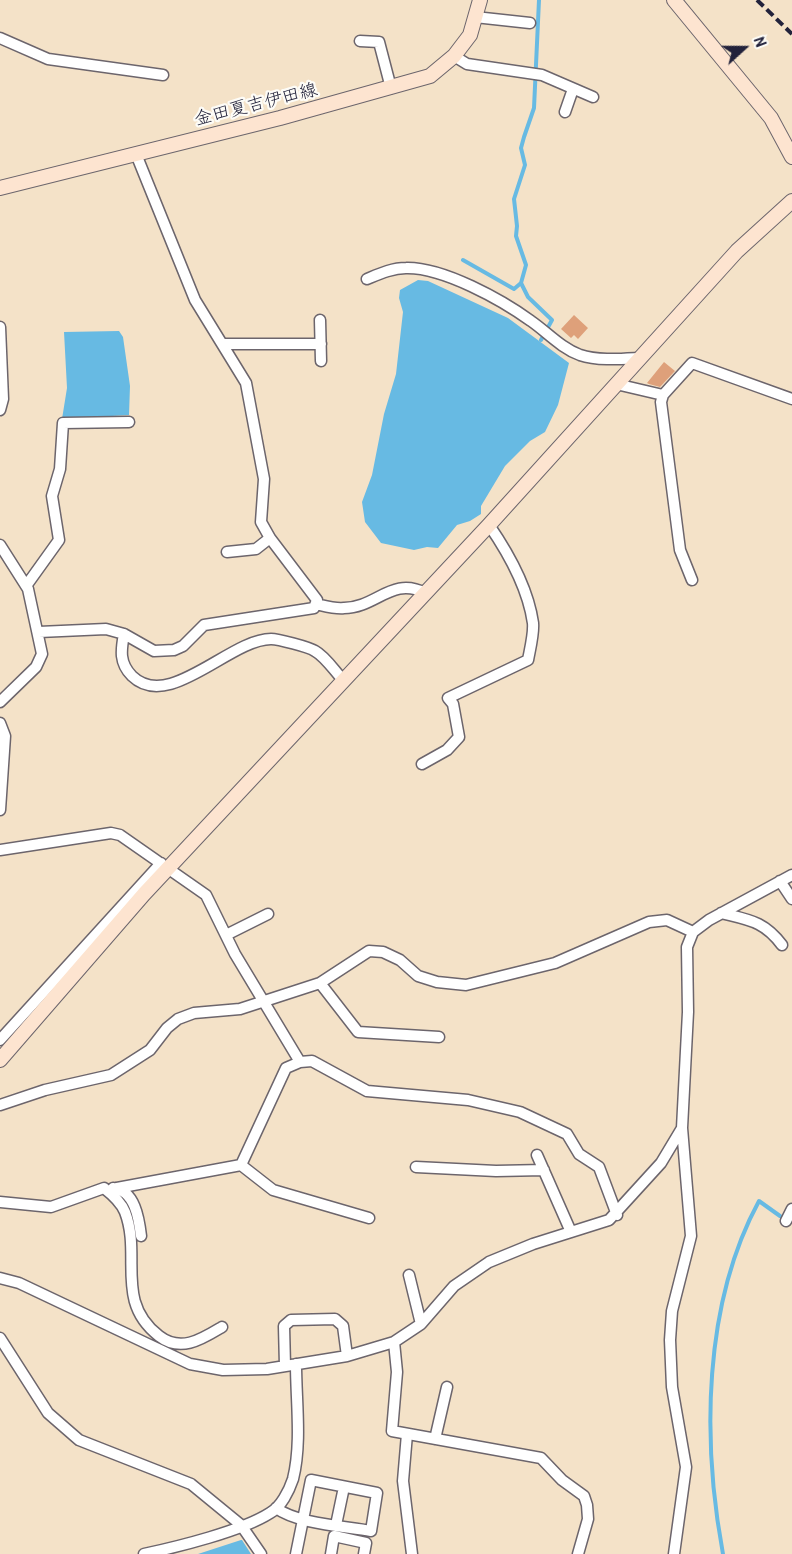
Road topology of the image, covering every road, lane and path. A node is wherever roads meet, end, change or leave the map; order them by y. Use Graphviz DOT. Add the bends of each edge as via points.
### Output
graph roads {
  1 [pos="480,0"];
  2 [pos="674,0"];
  3 [pos="475,17"];
  4 [pos="531,23"];
  5 [pos="0,39"];
  6 [pos="360,41"];
  7 [pos="454,56"];
  8 [pos="163,75"];
  9 [pos="391,88"];
  10 [pos="573,89"];
  11 [pos="593,97"];
  12 [pos="565,112"];
  13 [pos="136,154"];
  14 [pos="792,157"];
  15 [pos="0,188"];
  16 [pos="792,201"];
  17 [pos="367,279"];
  18 [pos="320,320"];
  19 [pos="0,327"];
  20 [pos="224,344"];
  21 [pos="321,344"];
  22 [pos="639,358"];
  23 [pos="321,361"];
  24 [pos="616,384"];
  25 [pos="663,395"];
  26 [pos="792,399"];
  27 [pos="0,410"];
  28 [pos="129,422"];
  29 [pos="489,525"];
  30 [pos="270,538"];
  31 [pos="0,545"];
  32 [pos="227,552"];
  33 [pos="692,580"];
  34 [pos="26,586"];
  35 [pos="426,593"];
  36 [pos="315,604"];
  37 [pos="39,632"];
  38 [pos="124,634"];
  39 [pos="344,681"];
  40 [pos="0,702"];
  41 [pos="0,723"];
  42 [pos="422,764"];
  43 [pos="0,810"];
  44 [pos="0,850"];
  45 [pos="165,865"];
  46 [pos="792,875"];
  47 [pos="780,881"];
  48 [pos="792,899"];
  49 [pos="721,913"];
  50 [pos="268,914"];
  51 [pos="693,932"];
  52 [pos="226,935"];
  53 [pos="782,945"];
  54 [pos="320,983"];
  55 [pos="263,1003"];
  56 [pos="439,1037"];
  57 [pos="0,1040"];
  58 [pos="0,1060"];
  59 [pos="300,1062"];
  60 [pos="0,1105"];
  61 [pos="682,1128"];
  62 [pos="537,1155"];
  63 [pos="241,1165"];
  64 [pos="416,1167"];
  65 [pos="544,1170"];
  66 [pos="104,1188"];
  67 [pos="117,1188"];
  68 [pos="0,1202"];
  69 [pos="792,1209"];
  70 [pos="616,1215"];
  71 [pos="369,1218"];
  72 [pos="786,1221"];
  73 [pos="571,1232"];
  74 [pos="141,1236"];
  75 [pos="409,1275"];
  76 [pos="0,1278"];
  77 [pos="139,1316"];
  78 [pos="421,1324"];
  79 [pos="222,1327"];
  80 [pos="0,1338"];
  81 [pos="140,1341"];
  82 [pos="394,1342"];
  83 [pos="347,1356"];
  84 [pos="291,1365"];
  85 [pos="447,1387"];
  86 [pos="407,1434"];
  87 [pos="435,1439"];
  88 [pos="344,1487"];
  89 [pos="276,1508"];
  90 [pos="304,1519"];
  91 [pos="241,1525"];
  92 [pos="336,1525"];
  93 [pos="144,1554"];
  94 [pos="261,1554"];
  95 [pos="296,1554"];
  96 [pos="330,1554"];
  97 [pos="364,1554"];
  98 [pos="412,1554"];
  99 [pos="578,1554"];
  100 [pos="674,1554"];
  1 -- 3 [label="street, 金田夏吉伊田線"];
  2 -- 14 [label="street" via="771,118"];
  3 -- 4 [label="street"];
  3 -- 7 [label="street, 金田夏吉伊田線" via="470,35"];
  5 -- 8 [label="street" via="48,59"];
  6 -- 9 [label="street" via="379,42"];
  7 -- 9 [label="street, 金田夏吉伊田線" via="430,76"];
  7 -- 10 [label="street" via="467,64 542,75"];
  9 -- 13 [label="street, 金田夏吉伊田線"];
  10 -- 11 [label="street"];
  10 -- 12 [label="street"];
  13 -- 15 [label="street, 金田夏吉伊田線"];
  13 -- 20 [label="street" via="195,300"];
  16 -- 22 [label="street" via="737,251"];
  17 -- 22 [label="street" via="407,267 426,271 479,291 522,314 580,355"];
  18 -- 21 [label="street"];
  19 -- 27 [label="street"];
  20 -- 21 [label="street"];
  20 -- 30 [label="street" via="246,383 264,479 261,522"];
  21 -- 23 [label="street"];
  22 -- 24 [label="street"];
  24 -- 25 [label="street"];
  24 -- 29 [label="street"];
  25 -- 26 [label="street" via="692,363"];
  25 -- 33 [label="street" via="680,550"];
  28 -- 34 [label="street" via="63,423 60,469 52,496 59,540"];
  29 -- 35 [label="street"];
  29 -- 42 [label="street" via="508,552 527,598 533,625 528,660 448,698 453,704 459,737 447,750"];
  30 -- 32 [label="street" via="256,549"];
  30 -- 36 [label="street" via="317,600"];
  31 -- 34 [label="street"];
  34 -- 37 [label="street"];
  35 -- 36 [label="street" via="412,586 345,609"];
  35 -- 39 [label="street"];
  36 -- 38 [label="street" via="314,608 204,625 174,650 154,651"];
  37 -- 38 [label="street" via="106,629"];
  37 -- 40 [label="street" via="42,654 36,667"];
  38 -- 39 [label="street" via="120,653 126,669 135,679 158,686 173,684 252,643 271,639 315,651"];
  39 -- 45 [label="street"];
  41 -- 43 [label="street" via="6,736"];
  44 -- 45 [label="street" via="111,833"];
  45 -- 52 [label="street" via="206,895"];
  45 -- 57 [label="street"];
  45 -- 58 [label="street"];
  46 -- 47 [label="street"];
  47 -- 48 [label="street"];
  47 -- 49 [label="street"];
  49 -- 51 [label="street"];
  49 -- 53 [label="street" via="760,923"];
  50 -- 52 [label="street"];
  51 -- 54 [label="street" via="667,920 649,922 555,963 466,985 418,976 400,960 369,951"];
  51 -- 61 [label="street" via="687,946"];
  52 -- 55 [label="street"];
  54 -- 55 [label="street"];
  54 -- 56 [label="street" via="358,1032"];
  55 -- 59 [label="street"];
  55 -- 60 [label="street" via="178,1019 150,1050 111,1075"];
  59 -- 63 [label="street" via="286,1068"];
  59 -- 70 [label="street" via="312,1061 367,1091 478,1102 520,1112 567,1134 579,1154 599,1167"];
  61 -- 70 [label="street" via="661,1163"];
  61 -- 100 [label="street" via="691,1236 672,1311 670,1340 672,1387 686,1467"];
  62 -- 65 [label="street"];
  63 -- 67 [label="street"];
  63 -- 71 [label="street" via="273,1190"];
  64 -- 65 [label="street" via="496,1172"];
  65 -- 73 [label="street"];
  66 -- 67 [label="street"];
  66 -- 68 [label="street" via="51,1207"];
  66 -- 77 [label="street" via="116,1197 125,1212"];
  67 -- 74 [label="street" via="127,1194 135,1207"];
  69 -- 72 [label="street"];
  70 -- 73 [label="street"];
  73 -- 78 [label="street" via="489,1262 454,1287"];
  75 -- 78 [label="street"];
  76 -- 81 [label="street" via="20,1283"];
  77 -- 79 [label="street" via="166,1342 185,1346"];
  77 -- 81 [label="street"];
  78 -- 82 [label="street"];
  80 -- 91 [label="street" via="48,1413 80,1440 190,1484"];
  81 -- 84 [label="street" via="190,1364 223,1370"];
  82 -- 83 [label="street"];
  82 -- 86 [label="street" via="397,1372 392,1431"];
  83 -- 84 [label="street"];
  83 -- 84 [label="street" via="343,1326 334,1319 291,1320 284,1326"];
  84 -- 89 [label="street" via="296,1459 292,1481"];
  85 -- 87 [label="street"];
  86 -- 87 [label="street"];
  86 -- 98 [label="street" via="403,1481"];
  87 -- 99 [label="street" via="541,1458 584,1496 588,1505"];
  88 -- 90 [label="street" via="311,1480"];
  88 -- 92 [label="street"];
  88 -- 92 [label="street" via="377,1493 371,1531"];
  89 -- 90 [label="street" via="287,1516"];
  89 -- 91 [label="street"];
  90 -- 92 [label="street"];
  90 -- 95 [label="street"];
  91 -- 93 [label="street"];
  91 -- 94 [label="street"];
  96 -- 97 [label="street" via="334,1536 366,1543"];
}
